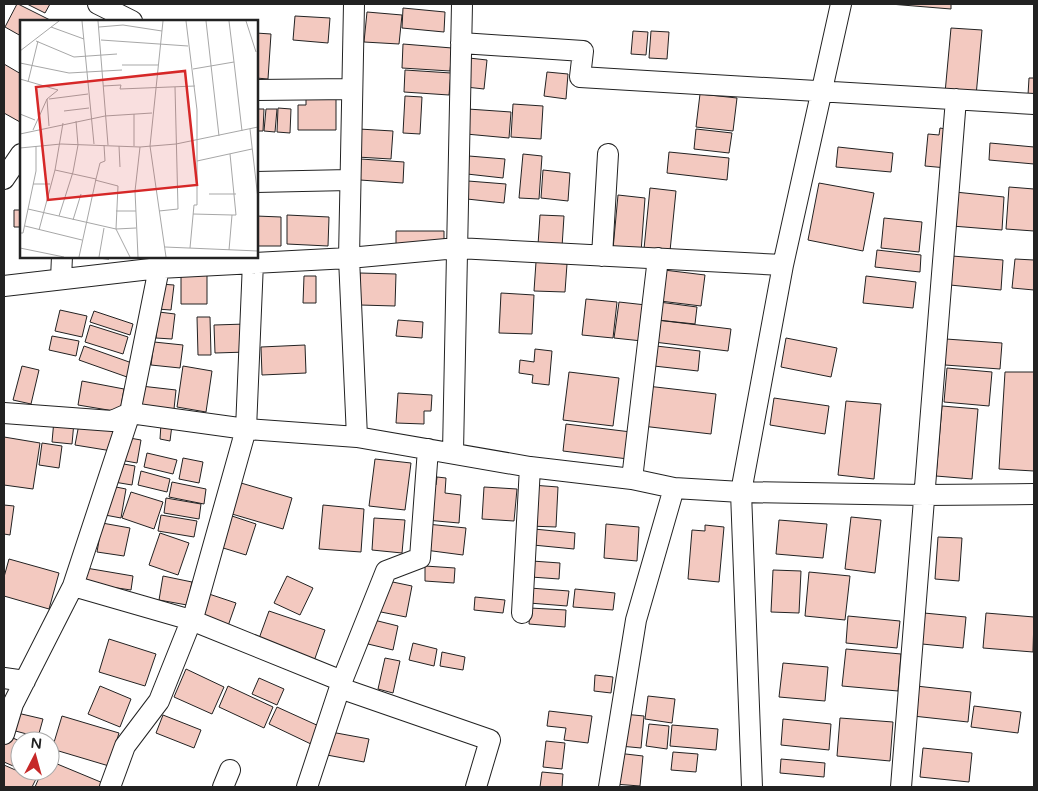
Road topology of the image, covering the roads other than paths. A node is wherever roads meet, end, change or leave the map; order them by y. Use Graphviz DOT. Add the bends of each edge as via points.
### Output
graph roads {
  1 [pos="98,4"];
  2 [pos="354,4"];
  3 [pos="462,4"];
  4 [pos="841,4"];
  5 [pos="130,20"];
  6 [pos="461,42"];
  7 [pos="352,89"];
  8 [pos="258,90"];
  9 [pos="822,92"];
  10 [pos="956,99"];
  11 [pos="1034,104"];
  12 [pos="608,154"];
  13 [pos="20,155"];
  14 [pos="4,179"];
  15 [pos="349,180"];
  16 [pos="258,182"];
  17 [pos="457,248"];
  18 [pos="602,256"];
  19 [pos="62,258"];
  20 [pos="349,258"];
  21 [pos="658,258"];
  22 [pos="253,262"];
  23 [pos="783,265"];
  24 [pos="159,268"];
  25 [pos="61,279"];
  26 [pos="4,286"];
  27 [pos="4,413"];
  28 [pos="130,413"];
  29 [pos="246,430"];
  30 [pos="358,438"];
  31 [pos="428,449"];
  32 [pos="453,452"];
  33 [pos="530,467"];
  34 [pos="632,479"];
  35 [pos="674,488"];
  36 [pos="741,492"];
  37 [pos="1034,494"];
  38 [pos="924,495"];
  39 [pos="72,586"];
  40 [pos="522,613"];
  41 [pos="191,620"];
  42 [pos="4,678"];
  43 [pos="25,681"];
  44 [pos="341,684"];
  45 [pos="4,734"];
  46 [pos="110,787"];
  47 [pos="307,787"];
  48 [pos="476,787"];
  49 [pos="609,787"];
  50 [pos="752,787"];
  51 [pos="901,787"];
  1 -- 5 [label="street"];
  2 -- 7 [label="street"];
  3 -- 6 [label="street"];
  4 -- 9 [label="street"];
  6 -- 9 [label="street" via="583,51 580,77"];
  6 -- 17 [label="street"];
  7 -- 8 [label="street"];
  7 -- 15 [label="street"];
  9 -- 10 [label="street"];
  9 -- 23 [label="street"];
  10 -- 11 [label="street"];
  10 -- 38 [label="street"];
  12 -- 18 [label="street"];
  13 -- 14 [label="street"];
  15 -- 16 [label="street"];
  15 -- 20 [label="street"];
  17 -- 18 [label="street"];
  17 -- 20 [label="street"];
  17 -- 32 [label="street"];
  18 -- 21 [label="street"];
  19 -- 25 [label="street"];
  20 -- 22 [label="street"];
  20 -- 30 [label="street"];
  21 -- 23 [label="street"];
  21 -- 34 [label="street"];
  22 -- 24 [label="street"];
  22 -- 29 [label="street"];
  23 -- 36 [label="street"];
  24 -- 25 [label="street"];
  24 -- 28 [label="street"];
  25 -- 26 [label="street"];
  27 -- 28 [label="street" via="112,421"];
  28 -- 29 [label="street"];
  28 -- 39 [label="street"];
  29 -- 30 [label="street"];
  29 -- 41 [label="street"];
  30 -- 31 [label="street"];
  31 -- 32 [label="street"];
  31 -- 44 [label="street" via="420,558 386,571"];
  32 -- 33 [label="street"];
  33 -- 34 [label="street"];
  33 -- 40 [label="street"];
  34 -- 35 [label="street"];
  35 -- 36 [label="street"];
  35 -- 49 [label="street" via="636,620"];
  36 -- 38 [label="street"];
  36 -- 50 [label="street"];
  37 -- 38 [label="street"];
  38 -- 51 [label="street"];
  39 -- 41 [label="street"];
  39 -- 43 [label="street"];
  41 -- 44 [label="street"];
  41 -- 46 [label="street" via="159,701 125,746"];
  42 -- 43 [label="street"];
  43 -- 45 [label="street" via="13,704"];
  44 -- 47 [label="street"];
  44 -- 48 [label="street" via="490,740"];
}
